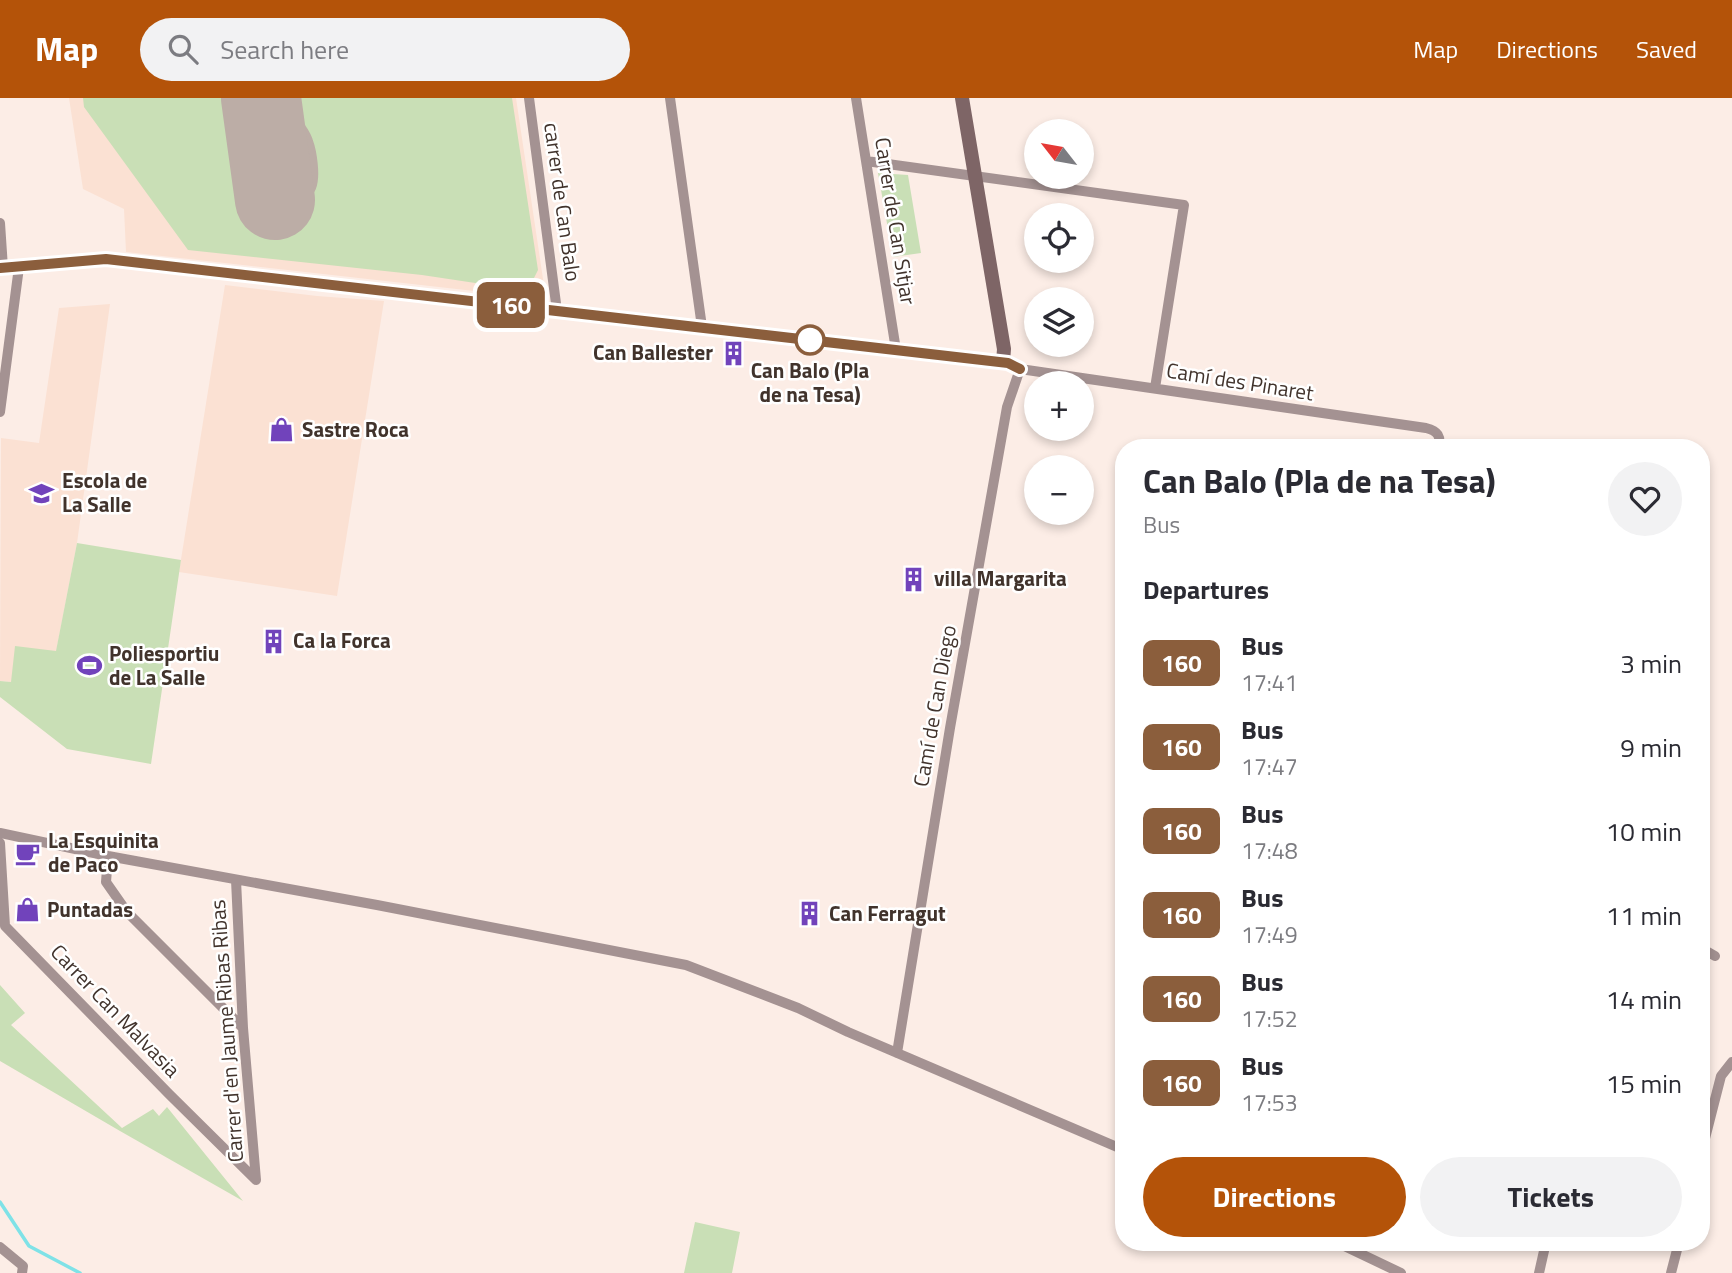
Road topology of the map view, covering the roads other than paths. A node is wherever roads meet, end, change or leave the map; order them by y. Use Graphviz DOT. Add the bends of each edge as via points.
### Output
graph roads {
  1 [pos="529,98"];
  2 [pos="670,98"];
  3 [pos="856,98"];
  4 [pos="962,98"];
  5 [pos="866,161"];
  6 [pos="974,176"];
  7 [pos="0,223"];
  8 [pos="19,267"];
  9 [pos="1,268"];
  10 [pos="557,311"];
  11 [pos="702,327"];
  12 [pos="896,350"];
  13 [pos="1003,362"];
  14 [pos="1020,369"];
  15 [pos="1155,388"];
  16 [pos="0,412"];
  17 [pos="1441,439"];
  18 [pos="0,833"];
  19 [pos="0,843"];
  20 [pos="108,856"];
  21 [pos="236,880"];
  22 [pos="3,926"];
  23 [pos="1710,953"];
  24 [pos="1715,956"];
  25 [pos="243,1028"];
  26 [pos="897,1053"];
  27 [pos="1732,1062"];
  28 [pos="1710,1119"];
  29 [pos="1115,1146"];
  30 [pos="256,1180"];
  31 [pos="0,1247"];
  32 [pos="1355,1251"];
  33 [pos="1544,1251"];
  34 [pos="1677,1251"];
  35 [pos="22,1273"];
  36 [pos="1401,1273"];
  37 [pos="1539,1273"];
  38 [pos="1671,1273"];
  1 -- 10 [label="street, carrer de Can Balo"];
  2 -- 11 [label="street"];
  3 -- 5 [label="street, Carrer de Can Sitjar"];
  4 -- 6 [label="street"];
  5 -- 6 [label="street"];
  5 -- 12 [label="street, Carrer de Can Sitjar"];
  6 -- 13 [label="street"];
  6 -- 15 [label="street" via="1184,205"];
  7 -- 9 [label="street"];
  8 -- 9 [label="street, Camí des Pinaret"];
  8 -- 10 [label="street, Camí des Pinaret" via="106,259"];
  8 -- 16 [label="street"];
  10 -- 11 [label="street, Camí des Pinaret"];
  11 -- 12 [label="street, Camí des Pinaret"];
  12 -- 13 [label="street, Camí des Pinaret"];
  13 -- 14 [label="street, Camí des Pinaret"];
  14 -- 15 [label="street, Camí des Pinaret"];
  14 -- 26 [label="street, Camí de Can Diego" via="1004,420"];
  15 -- 17 [label="street, Camí des Pinaret" via="1426,428 1435,430"];
  18 -- 20 [label="street"];
  19 -- 22 [label="street, Carrer Can Malvasia"];
  20 -- 21 [label="street"];
  20 -- 25 [label="street" via="106,882 127,912"];
  21 -- 25 [label="street, Carrer d'en Jaume Ribas Ribas"];
  21 -- 26 [label="street" via="687,965"];
  22 -- 30 [label="street, Carrer Can Malvasia"];
  23 -- 24 [label="street"];
  25 -- 30 [label="street, Carrer d'en Jaume Ribas Ribas"];
  26 -- 29 [label="street"];
  27 -- 28 [label="street" via="1721,1076"];
  31 -- 35 [label="street" via="23,1266"];
  32 -- 36 [label="street"];
  33 -- 37 [label="street"];
  34 -- 38 [label="street"];
}
